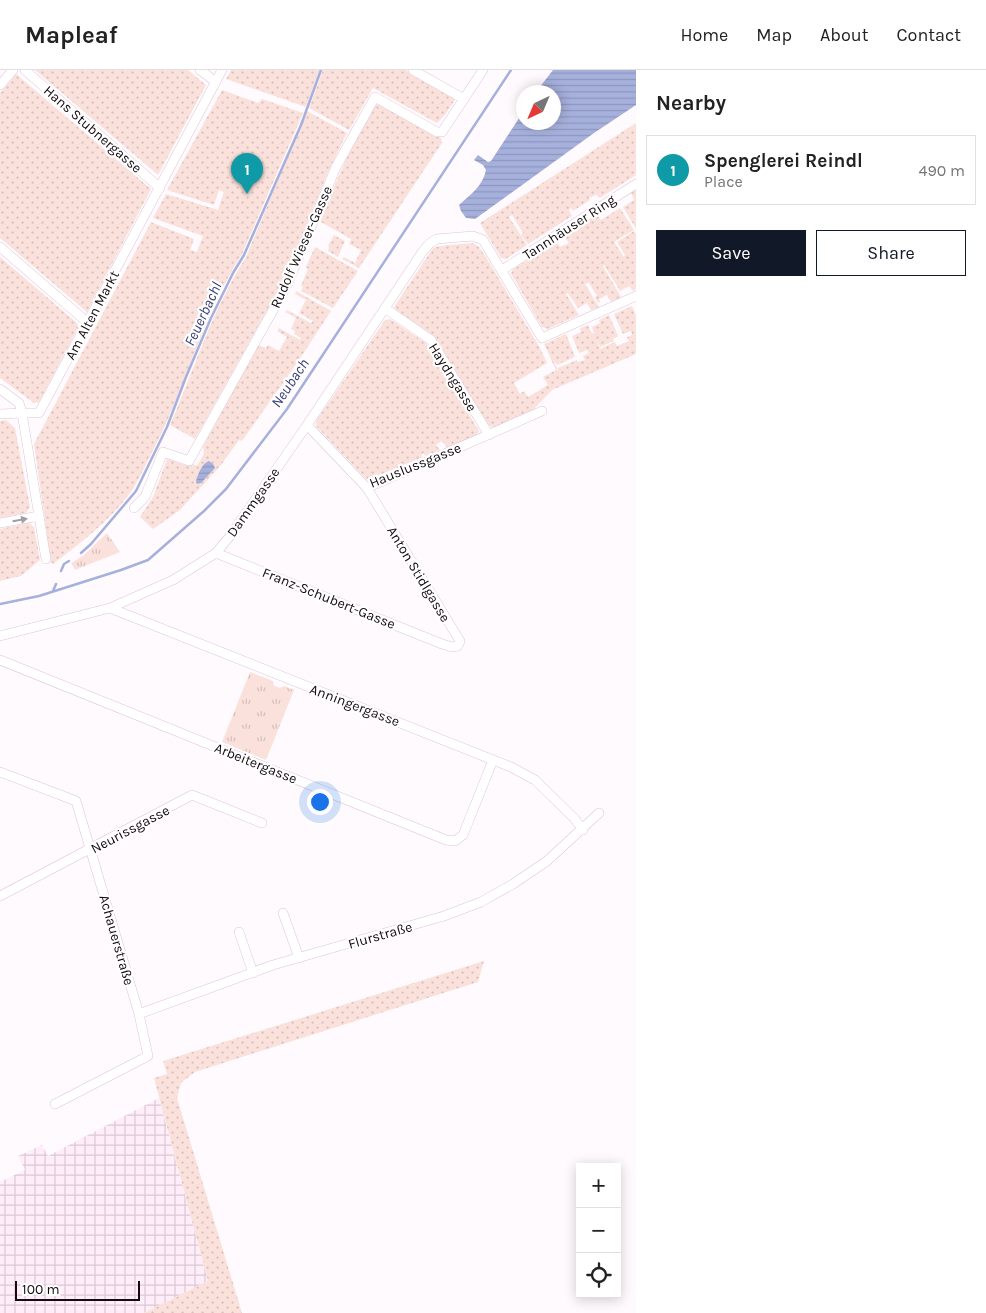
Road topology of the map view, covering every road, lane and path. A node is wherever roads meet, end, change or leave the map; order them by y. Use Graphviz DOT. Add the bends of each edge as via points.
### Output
graph roads {
  1 [pos="12,70"];
  2 [pos="25,70"];
  3 [pos="200,70"];
  4 [pos="222,70"];
  5 [pos="412,70"];
  6 [pos="483,70"];
  7 [pos="216,82"];
  8 [pos="0,85"];
  9 [pos="462,103"];
  10 [pos="636,184"];
  11 [pos="160,188"];
  12 [pos="0,247"];
  13 [pos="502,270"];
  14 [pos="636,296"];
  15 [pos="386,309"];
  16 [pos="88,322"];
  17 [pos="0,389"];
  18 [pos="542,411"];
  19 [pos="22,413"];
  20 [pos="0,414"];
  21 [pos="308,425"];
  22 [pos="489,435"];
  23 [pos="366,488"];
  24 [pos="134,508"];
  25 [pos="39,516"];
  26 [pos="0,523"];
  27 [pos="216,553"];
  28 [pos="46,558"];
  29 [pos="110,608"];
  30 [pos="0,636"];
  31 [pos="442,644"];
  32 [pos="0,660"];
  33 [pos="493,760"];
  34 [pos="0,772"];
  35 [pos="599,814"];
  36 [pos="262,823"];
  37 [pos="583,830"];
  38 [pos="91,850"];
  39 [pos="0,896"];
  40 [pos="283,913"];
  41 [pos="238,932"];
  42 [pos="299,958"];
  43 [pos="252,973"];
  44 [pos="139,1014"];
  45 [pos="55,1104"];
  1 -- 8 [label="street"];
  2 -- 11 [label="street, Hans Stubnergasse"];
  3 -- 7 [label="street"];
  4 -- 7 [label="street, Am Alten Markt"];
  5 -- 9 [label="street"];
  6 -- 9 [label="street"];
  7 -- 11 [label="street, Am Alten Markt"];
  9 -- 24 [label="street, Rudolf Wieser-Gasse" via="440,132 375,97 336,167 287,285 189,461 162,452 145,497"];
  10 -- 13 [label="street, Tannhäuser Ring"];
  11 -- 16 [label="street, Am Alten Markt"];
  12 -- 16 [label="street"];
  13 -- 14 [label="street" via="542,338"];
  13 -- 15 [label="street, Dammgasse" via="485,243 475,236 434,240 419,257"];
  15 -- 21 [label="street, Dammgasse"];
  15 -- 22 [label="street, Haydngasse" via="431,340"];
  16 -- 19 [label="street, Am Alten Markt" via="40,413"];
  17 -- 19 [label="street" via="19,402"];
  18 -- 22 [label="street, Hauslussgasse"];
  19 -- 20 [label="street"];
  19 -- 25 [label="street"];
  21 -- 23 [label="street, Hauslussgasse"];
  21 -- 27 [label="street, Dammgasse"];
  22 -- 23 [label="street, Hauslussgasse"];
  23 -- 31 [label="street, Anton Stidlgasse" via="460,642 452,647"];
  26 -- 25 [label="street, one-way"];
  25 -- 28 [label="street"];
  27 -- 29 [label="street, Dammgasse" via="173,580"];
  27 -- 31 [label="street, Franz-Schubert-Gasse"];
  29 -- 30 [label="street, Dammgasse"];
  29 -- 33 [label="street, Anningergasse"];
  32 -- 33 [label="street, Arbeitergasse" via="455,842 463,835"];
  33 -- 37 [label="street, Anningergasse" via="535,780"];
  34 -- 38 [label="street, Achauerstraße" via="76,801"];
  35 -- 37 [label="street, Flurstraße"];
  36 -- 38 [label="street, Neurissgasse" via="192,795"];
  37 -- 42 [label="street, Flurstraße" via="547,861 481,902"];
  38 -- 39 [label="street, Neurissgasse"];
  38 -- 44 [label="street, Achauerstraße"];
  40 -- 42 [label="street"];
  41 -- 43 [label="street"];
  42 -- 43 [label="street, Flurstraße"];
  43 -- 44 [label="street, Flurstraße"];
  44 -- 45 [label="street, Achauerstraße" via="148,1056"];
}
